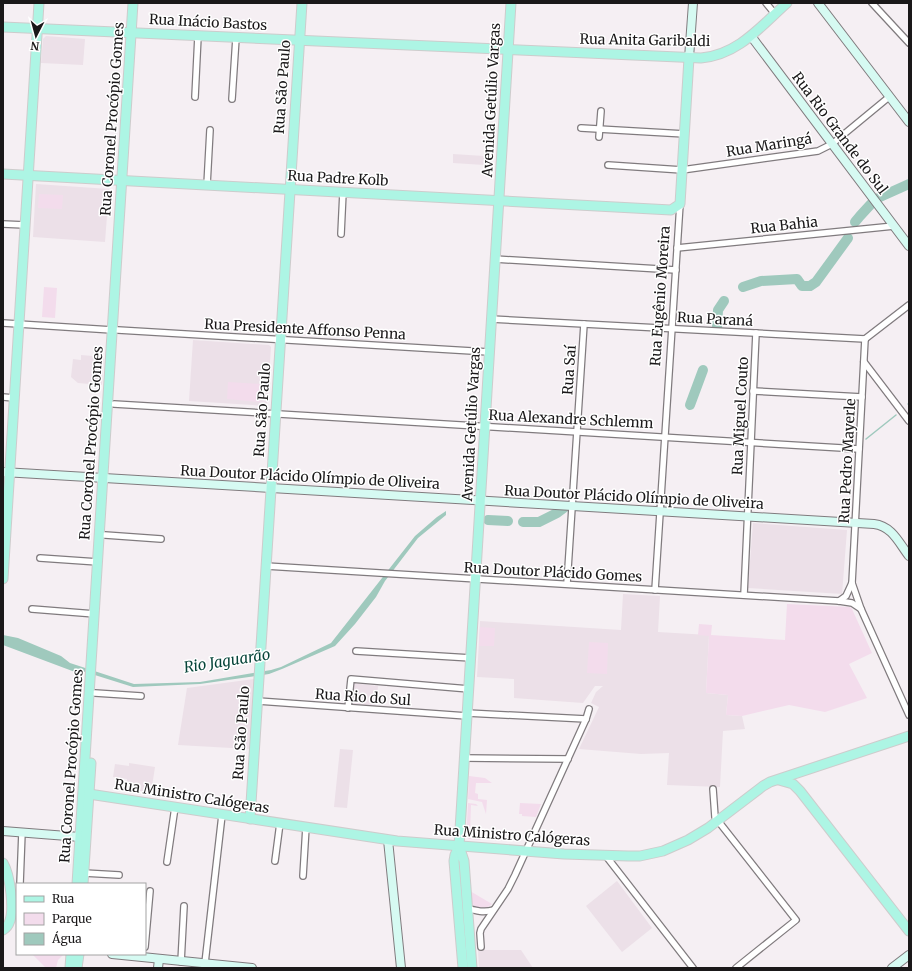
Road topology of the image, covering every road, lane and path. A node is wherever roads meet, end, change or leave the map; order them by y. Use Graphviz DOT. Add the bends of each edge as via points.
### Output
graph roads {
  1 [pos="39,3"];
  2 [pos="133,3"];
  3 [pos="139,3"];
  4 [pos="302,3"];
  5 [pos="511,3"];
  6 [pos="693,3"];
  7 [pos="766,3"];
  8 [pos="787,3"];
  9 [pos="818,3"];
  10 [pos="872,3"];
  11 [pos="775,14"];
  12 [pos="3,27"];
  13 [pos="37,29"];
  14 [pos="134,33"];
  15 [pos="198,36"];
  16 [pos="751,36"];
  17 [pos="236,38"];
  18 [pos="299,40"];
  19 [pos="909,43"];
  20 [pos="508,50"];
  21 [pos="690,58"];
  22 [pos="195,97"];
  23 [pos="889,97"];
  24 [pos="232,99"];
  25 [pos="601,111"];
  26 [pos="909,122"];
  27 [pos="581,128"];
  28 [pos="600,129"];
  29 [pos="210,130"];
  30 [pos="685,134"];
  31 [pos="599,137"];
  32 [pos="832,144"];
  33 [pos="608,165"];
  34 [pos="682,170"];
  35 [pos="3,174"];
  36 [pos="28,175"];
  37 [pos="125,180"];
  38 [pos="207,185"];
  39 [pos="290,189"];
  40 [pos="343,192"];
  41 [pos="499,200"];
  42 [pos="680,204"];
  43 [pos="671,210"];
  44 [pos="679,216"];
  45 [pos="3,224"];
  46 [pos="25,226"];
  47 [pos="894,226"];
  48 [pos="341,234"];
  49 [pos="909,246"];
  50 [pos="677,248"];
  51 [pos="495,259"];
  52 [pos="676,270"];
  53 [pos="909,305"];
  54 [pos="492,319"];
  55 [pos="3,323"];
  56 [pos="19,324"];
  57 [pos="584,324"];
  58 [pos="672,329"];
  59 [pos="115,330"];
  60 [pos="756,333"];
  61 [pos="865,339"];
  62 [pos="280,340"];
  63 [pos="490,352"];
  64 [pos="864,362"];
  65 [pos="753,391"];
  66 [pos="3,397"];
  67 [pos="862,397"];
  68 [pos="14,398"];
  69 [pos="114,404"];
  70 [pos="276,413"];
  71 [pos="909,421"];
  72 [pos="485,426"];
  73 [pos="577,432"];
  74 [pos="665,437"];
  75 [pos="750,442"];
  76 [pos="859,449"];
  77 [pos="6,472"];
  78 [pos="106,478"];
  79 [pos="271,488"];
  80 [pos="480,500"];
  81 [pos="572,506"];
  82 [pos="660,511"];
  83 [pos="747,516"];
  84 [pos="855,523"];
  85 [pos="105,535"];
  86 [pos="161,539"];
  87 [pos="909,556"];
  88 [pos="40,558"];
  89 [pos="98,562"];
  90 [pos="266,566"];
  91 [pos="3,579"];
  92 [pos="476,579"];
  93 [pos="852,583"];
  94 [pos="567,584"];
  95 [pos="655,590"];
  96 [pos="744,595"];
  97 [pos="839,601"];
  98 [pos="32,609"];
  99 [pos="862,609"];
  100 [pos="95,614"];
  101 [pos="356,651"];
  102 [pos="471,658"];
  103 [pos="94,666"];
  104 [pos="93,678"];
  105 [pos="469,689"];
  106 [pos="95,693"];
  107 [pos="141,696"];
  108 [pos="258,701"];
  109 [pos="348,708"];
  110 [pos="589,709"];
  111 [pos="467,715"];
  112 [pos="909,715"];
  113 [pos="586,719"];
  114 [pos="909,736"];
  115 [pos="465,758"];
  116 [pos="568,759"];
  117 [pos="807,770"];
  118 [pos="778,780"];
  119 [pos="714,789"];
  120 [pos="800,791"];
  121 [pos="89,794"];
  122 [pos="175,807"];
  123 [pos="222,815"];
  124 [pos="250,819"];
  125 [pos="718,821"];
  126 [pos="280,823"];
  127 [pos="306,828"];
  128 [pos="3,831"];
  129 [pos="22,832"];
  130 [pos="80,837"];
  131 [pos="388,840"];
  132 [pos="459,846"];
  133 [pos="527,850"];
  134 [pos="606,856"];
  135 [pos="275,860"];
  136 [pos="167,862"];
  137 [pos="3,863"];
  138 [pos="84,873"];
  139 [pos="119,875"];
  140 [pos="303,876"];
  141 [pos="20,883"];
  142 [pos="77,883"];
  143 [pos="83,883"];
  144 [pos="150,891"];
  145 [pos="184,906"];
  146 [pos="467,908"];
  147 [pos="493,910"];
  148 [pos="10,920"];
  149 [pos="3,930"];
  150 [pos="909,931"];
  151 [pos="146,936"];
  152 [pos="481,947"];
  153 [pos="73,955"];
  154 [pos="73,955"];
  155 [pos="128,955"];
  156 [pos="909,955"];
  157 [pos="144,956"];
  158 [pos="159,959"];
  159 [pos="181,962"];
  160 [pos="205,963"];
  161 [pos="70,968"];
  162 [pos="78,968"];
  163 [pos="158,968"];
  164 [pos="252,968"];
  165 [pos="402,968"];
  166 [pos="463,968"];
  167 [pos="472,968"];
  168 [pos="693,968"];
  169 [pos="736,968"];
  170 [pos="892,968"];
  1 -- 13 [label="main road"];
  2 -- 14 [label="main road, Rua Coronel Procópio Gomes"];
  3 -- 14 [label="main road, Rua Coronel Procópio Gomes"];
  4 -- 18 [label="main road, Rua São Paulo"];
  5 -- 20 [label="main road, Avenida Getúlio Vargas"];
  6 -- 21 [label="main road, Rua Eugênio Moreira"];
  7 -- 11 [label="street"];
  8 -- 11 [label="main road, Rua Anita Garibaldi"];
  9 -- 23 [label="main road"];
  10 -- 19 [label="street"];
  11 -- 16 [label="main road, Rua Anita Garibaldi"];
  12 -- 13 [label="main road, Rua Inácio Bastos"];
  13 -- 14 [label="main road, Rua Inácio Bastos"];
  13 -- 36 [label="main road"];
  14 -- 15 [label="main road, Rua Inácio Bastos"];
  14 -- 37 [label="main road, Rua Coronel Procópio Gomes"];
  15 -- 17 [label="main road, Rua Inácio Bastos"];
  15 -- 22 [label="street"];
  16 -- 21 [label="main road, Rua Anita Garibaldi" via="734,49 717,56"];
  16 -- 32 [label="main road, Rua Rio Grande do Sul"];
  17 -- 18 [label="main road, Rua Inácio Bastos"];
  17 -- 24 [label="street"];
  18 -- 20 [label="main road, Rua Inácio Bastos"];
  18 -- 39 [label="main road, Rua São Paulo"];
  20 -- 21 [label="main road, Rua Anita Garibaldi"];
  20 -- 41 [label="main road, Avenida Getúlio Vargas"];
  21 -- 30 [label="main road, Rua Eugênio Moreira"];
  23 -- 26 [label="main road"];
  23 -- 32 [label="street, Rua Maringá"];
  25 -- 28 [label="street"];
  27 -- 28 [label="street"];
  28 -- 30 [label="street"];
  28 -- 31 [label="street"];
  29 -- 38 [label="street"];
  30 -- 34 [label="main road, Rua Eugênio Moreira"];
  32 -- 34 [label="street, Rua Maringá" via="808,153"];
  32 -- 47 [label="main road, Rua Rio Grande do Sul"];
  33 -- 34 [label="street, Rua Maringá"];
  34 -- 42 [label="main road, Rua Eugênio Moreira"];
  35 -- 36 [label="main road, Rua Padre Kolb"];
  36 -- 37 [label="main road, Rua Padre Kolb"];
  36 -- 46 [label="main road"];
  37 -- 38 [label="main road, Rua Padre Kolb"];
  37 -- 59 [label="main road, Rua Coronel Procópio Gomes"];
  38 -- 39 [label="main road, Rua Padre Kolb"];
  39 -- 40 [label="main road, Rua Padre Kolb"];
  39 -- 62 [label="main road, Rua São Paulo"];
  40 -- 41 [label="main road, Rua Padre Kolb"];
  40 -- 48 [label="street"];
  41 -- 43 [label="main road, Rua Padre Kolb"];
  41 -- 51 [label="main road, Avenida Getúlio Vargas"];
  42 -- 43 [label="main road"];
  42 -- 44 [label="street, Rua Eugênio Moreira"];
  43 -- 44 [label="street"];
  44 -- 50 [label="street, Rua Eugênio Moreira"];
  45 -- 46 [label="street"];
  46 -- 56 [label="main road"];
  47 -- 49 [label="main road, Rua Rio Grande do Sul"];
  47 -- 50 [label="street, Rua Bahia"];
  50 -- 52 [label="street, Rua Eugênio Moreira"];
  51 -- 52 [label="street"];
  51 -- 54 [label="main road, Avenida Getúlio Vargas"];
  52 -- 58 [label="street, Rua Eugênio Moreira"];
  53 -- 61 [label="street"];
  54 -- 57 [label="street, Rua Paraná"];
  54 -- 63 [label="main road, Avenida Getúlio Vargas"];
  55 -- 56 [label="street, Rua Presidente Affonso Penna"];
  56 -- 59 [label="street, Rua Presidente Affonso Penna"];
  56 -- 68 [label="main road"];
  57 -- 58 [label="street, Rua Paraná"];
  57 -- 73 [label="street, Rua Saí"];
  58 -- 60 [label="street, Rua Paraná"];
  58 -- 74 [label="street, Rua Eugênio Moreira"];
  59 -- 62 [label="street, Rua Presidente Affonso Penna"];
  59 -- 69 [label="main road, Rua Coronel Procópio Gomes"];
  59 -- 78 [label="main road, Rua Coronel Procópio Gomes"];
  60 -- 61 [label="street, Rua Paraná"];
  60 -- 65 [label="street, Rua Miguel Couto"];
  61 -- 64 [label="street, Rua Pedro Mayerle"];
  62 -- 63 [label="street, Rua Presidente Affonso Penna"];
  62 -- 70 [label="main road, Rua São Paulo"];
  63 -- 72 [label="main road, Avenida Getúlio Vargas"];
  64 -- 67 [label="street, Rua Pedro Mayerle"];
  64 -- 71 [label="street"];
  65 -- 67 [label="street"];
  65 -- 75 [label="street, Rua Miguel Couto"];
  66 -- 68 [label="street"];
  67 -- 76 [label="street, Rua Pedro Mayerle"];
  68 -- 77 [label="main road"];
  69 -- 70 [label="street, Rua Alexandre Schlemm"];
  69 -- 78 [label="main road, Rua Coronel Procópio Gomes"];
  70 -- 72 [label="street, Rua Alexandre Schlemm"];
  70 -- 79 [label="main road, Rua São Paulo"];
  72 -- 73 [label="street, Rua Alexandre Schlemm"];
  72 -- 80 [label="main road, Avenida Getúlio Vargas"];
  73 -- 74 [label="street, Rua Alexandre Schlemm"];
  73 -- 81 [label="street, Rua Saí"];
  74 -- 75 [label="street, Rua Alexandre Schlemm"];
  74 -- 82 [label="street, Rua Eugênio Moreira"];
  75 -- 76 [label="street, Rua Alexandre Schlemm"];
  75 -- 83 [label="street, Rua Miguel Couto"];
  76 -- 84 [label="street, Rua Pedro Mayerle"];
  77 -- 78 [label="main road, Rua Doutor Plácido Olímpio de Oliveira"];
  77 -- 91 [label="main road"];
  78 -- 79 [label="main road, Rua Doutor Plácido Olímpio de Oliveira"];
  78 -- 85 [label="main road, Rua Coronel Procópio Gomes"];
  78 -- 89 [label="main road, Rua Coronel Procópio Gomes"];
  79 -- 80 [label="main road, Rua Doutor Plácido Olímpio de Oliveira"];
  79 -- 90 [label="main road, Rua São Paulo"];
  80 -- 81 [label="main road, Rua Doutor Plácido Olímpio de Oliveira"];
  80 -- 92 [label="main road, Avenida Getúlio Vargas"];
  81 -- 82 [label="main road, Rua Doutor Plácido Olímpio de Oliveira"];
  81 -- 94 [label="street, Rua Saí"];
  82 -- 83 [label="main road, Rua Doutor Plácido Olímpio de Oliveira"];
  82 -- 95 [label="street, Rua Eugênio Moreira"];
  83 -- 84 [label="main road, Rua Doutor Plácido Olímpio de Oliveira"];
  83 -- 96 [label="street, Rua Miguel Couto"];
  84 -- 87 [label="main road, Rua Doutor Plácido Olímpio de Oliveira" via="886,527"];
  84 -- 93 [label="street, Rua Pedro Mayerle"];
  85 -- 86 [label="street"];
  85 -- 103 [label="main road, Rua Coronel Procópio Gomes"];
  88 -- 89 [label="street"];
  89 -- 100 [label="main road, Rua Coronel Procópio Gomes"];
  90 -- 92 [label="street, Rua Doutor Plácido Gomes"];
  90 -- 108 [label="main road, Rua São Paulo"];
  92 -- 94 [label="street, Rua Doutor Plácido Gomes"];
  92 -- 102 [label="main road, Avenida Getúlio Vargas"];
  93 -- 97 [label="street" via="846,596"];
  93 -- 99 [label="street"];
  94 -- 95 [label="street, Rua Doutor Plácido Gomes"];
  95 -- 96 [label="street, Rua Doutor Plácido Gomes"];
  96 -- 97 [label="street, Rua Doutor Plácido Gomes"];
  97 -- 99 [label="street, Rua Doutor Plácido Gomes" via="852,603"];
  98 -- 100 [label="street"];
  99 -- 112 [label="street"];
  100 -- 103 [label="main road, Rua Coronel Procópio Gomes"];
  101 -- 102 [label="street"];
  102 -- 105 [label="main road, Avenida Getúlio Vargas"];
  103 -- 104 [label="main road, Rua Coronel Procópio Gomes"];
  104 -- 106 [label="main road, Rua Coronel Procópio Gomes"];
  104 -- 130 [label="main road, Rua Coronel Procópio Gomes"];
  105 -- 109 [label="street" via="351,679"];
  105 -- 111 [label="main road, Avenida Getúlio Vargas"];
  106 -- 107 [label="street"];
  106 -- 121 [label="main road, Rua Coronel Procópio Gomes"];
  108 -- 109 [label="street, Rua Rio do Sul"];
  108 -- 124 [label="main road, Rua São Paulo"];
  109 -- 111 [label="street, Rua Rio do Sul"];
  110 -- 113 [label="street"];
  111 -- 113 [label="street, Rua Rio do Sul"];
  111 -- 115 [label="main road, Avenida Getúlio Vargas"];
  113 -- 116 [label="street"];
  114 -- 117 [label="main road, Rua Ministro Calógeras"];
  115 -- 116 [label="street"];
  115 -- 132 [label="main road, Avenida Getúlio Vargas"];
  116 -- 133 [label="street"];
  117 -- 118 [label="main road, Rua Ministro Calógeras"];
  117 -- 120 [label="main road" via="801,778"];
  118 -- 120 [label="main road" via="788,782"];
  118 -- 125 [label="main road, Rua Ministro Calógeras" via="763,786"];
  119 -- 125 [label="street" via="714,814"];
  120 -- 150 [label="main road"];
  121 -- 122 [label="main road, Rua Ministro Calógeras"];
  121 -- 138 [label="main road, Rua Coronel Procópio Gomes"];
  122 -- 123 [label="main road, Rua Ministro Calógeras"];
  122 -- 136 [label="street"];
  123 -- 124 [label="main road, Rua Ministro Calógeras"];
  123 -- 160 [label="street"];
  124 -- 126 [label="main road, Rua Ministro Calógeras"];
  125 -- 134 [label="main road, Rua Ministro Calógeras" via="688,840 663,851 640,856"];
  125 -- 169 [label="street" via="796,920"];
  126 -- 127 [label="main road, Rua Ministro Calógeras"];
  126 -- 135 [label="street"];
  127 -- 131 [label="main road, Rua Ministro Calógeras"];
  127 -- 140 [label="street"];
  128 -- 129 [label="main road"];
  129 -- 130 [label="main road"];
  129 -- 141 [label="street"];
  130 -- 142 [label="main road, Rua Coronel Procópio Gomes"];
  131 -- 132 [label="main road, Rua Ministro Calógeras"];
  131 -- 165 [label="main road"];
  132 -- 133 [label="main road, Rua Ministro Calógeras"];
  132 -- 146 [label="main road" via="464,861"];
  132 -- 166 [label="main road" via="454,861"];
  133 -- 134 [label="main road, Rua Ministro Calógeras"];
  133 -- 147 [label="street" via="508,889"];
  134 -- 168 [label="street"];
  137 -- 148 [label="main road" via="9,876"];
  138 -- 139 [label="street"];
  138 -- 143 [label="main road, Rua Coronel Procópio Gomes"];
  144 -- 151 [label="street"];
  145 -- 159 [label="street"];
  146 -- 147 [label="street" via="482,912"];
  146 -- 167 [label="main road"];
  147 -- 152 [label="street" via="480,931"];
  148 -- 149 [label="main road"];
  153 -- 161 [label="main road"];
  154 -- 162 [label="main road"];
  155 -- 157 [label="main road"];
  156 -- 170 [label="main road"];
  157 -- 158 [label="main road"];
  158 -- 159 [label="main road"];
  158 -- 163 [label="main road"];
  159 -- 160 [label="main road"];
  160 -- 164 [label="main road"];
}
